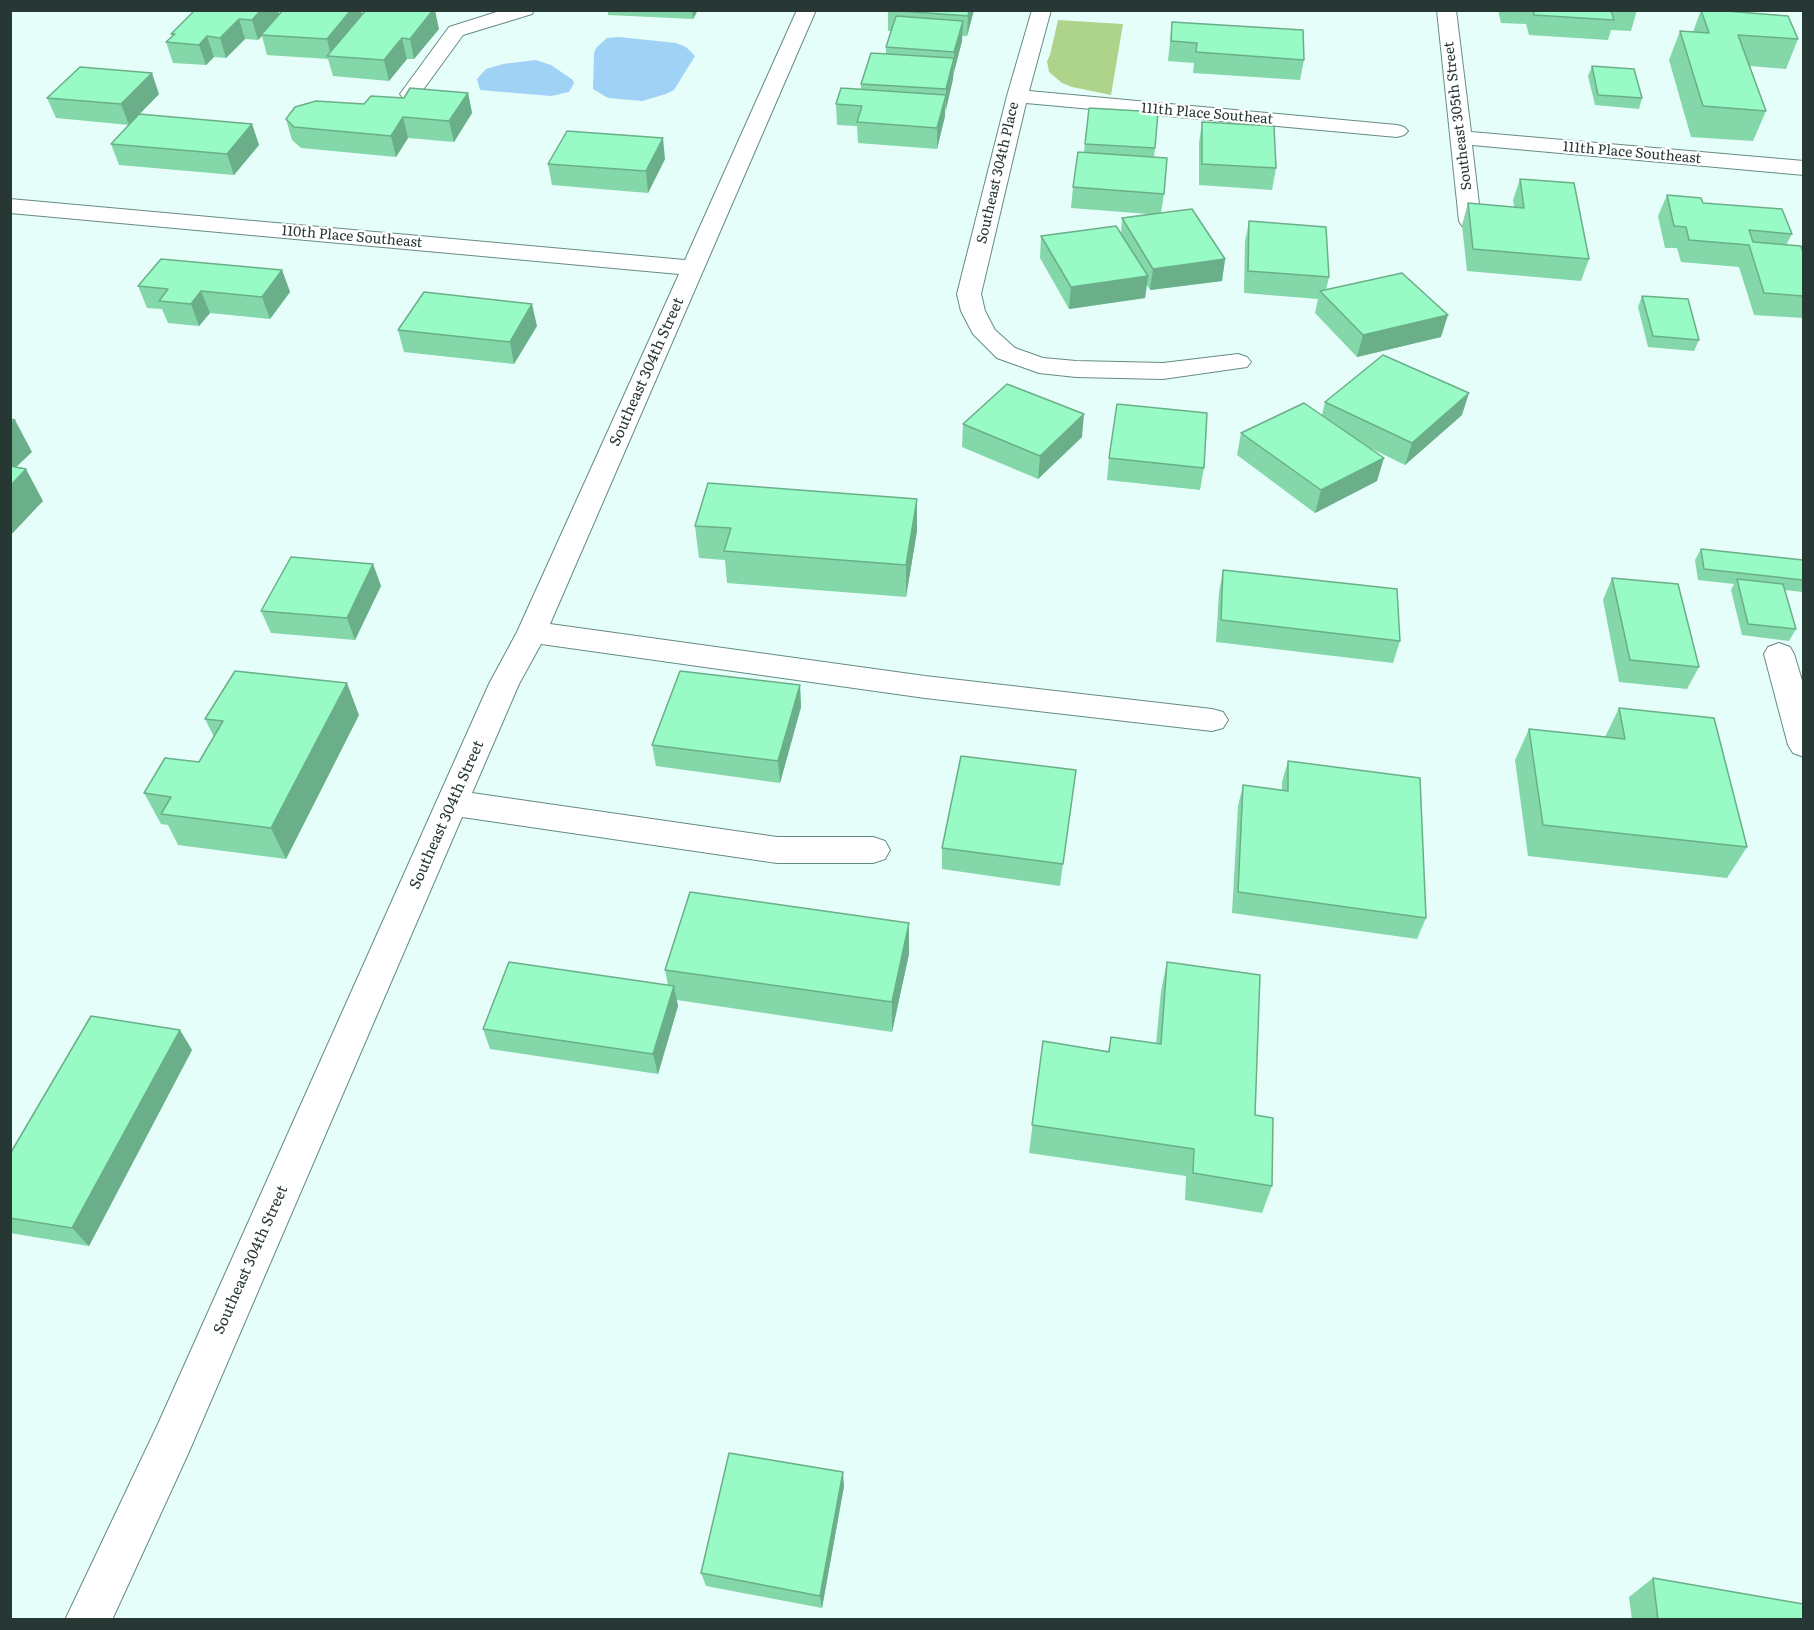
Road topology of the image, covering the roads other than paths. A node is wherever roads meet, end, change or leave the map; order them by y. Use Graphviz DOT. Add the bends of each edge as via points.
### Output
graph roads {
  1 [pos="807,10"];
  2 [pos="1041,10"];
  3 [pos="1446,10"];
  4 [pos="523,11"];
  5 [pos="410,94"];
  6 [pos="1017,96"];
  7 [pos="1397,131"];
  8 [pos="1461,138"];
  9 [pos="1803,168"];
  10 [pos="10,206"];
  11 [pos="1470,221"];
  12 [pos="693,268"];
  13 [pos="1238,362"];
  14 [pos="532,632"];
  15 [pos="1779,654"];
  16 [pos="1212,720"];
  17 [pos="1803,745"];
  18 [pos="452,803"];
  19 [pos="873,850"];
  20 [pos="88,1620"];
  1 -- 12 [label="street, Southeast 304th Street"];
  2 -- 6 [label="street, Southeast 304th Place"];
  3 -- 8 [label="street, Southeast 305th Street"];
  4 -- 5 [label="street" via="456,31"];
  6 -- 7 [label="street, 111th Place Southeat"];
  6 -- 13 [label="street, Southeast 304th Place" via="969,294 972,311 985,334 1017,357 1076,369 1163,371"];
  8 -- 9 [label="street, 111th Place Southeast"];
  8 -- 11 [label="street, Southeast 305th Street"];
  10 -- 12 [label="street, 110th Place Southeast"];
  12 -- 14 [label="street, Southeast 304th Street"];
  14 -- 16 [label="street" via="925,687"];
  14 -- 18 [label="street, Southeast 304th Street" via="504,684"];
  15 -- 17 [label="street"];
  18 -- 19 [label="street" via="777,850"];
  18 -- 20 [label="street, Southeast 304th Street" via="178,1428"];
}
